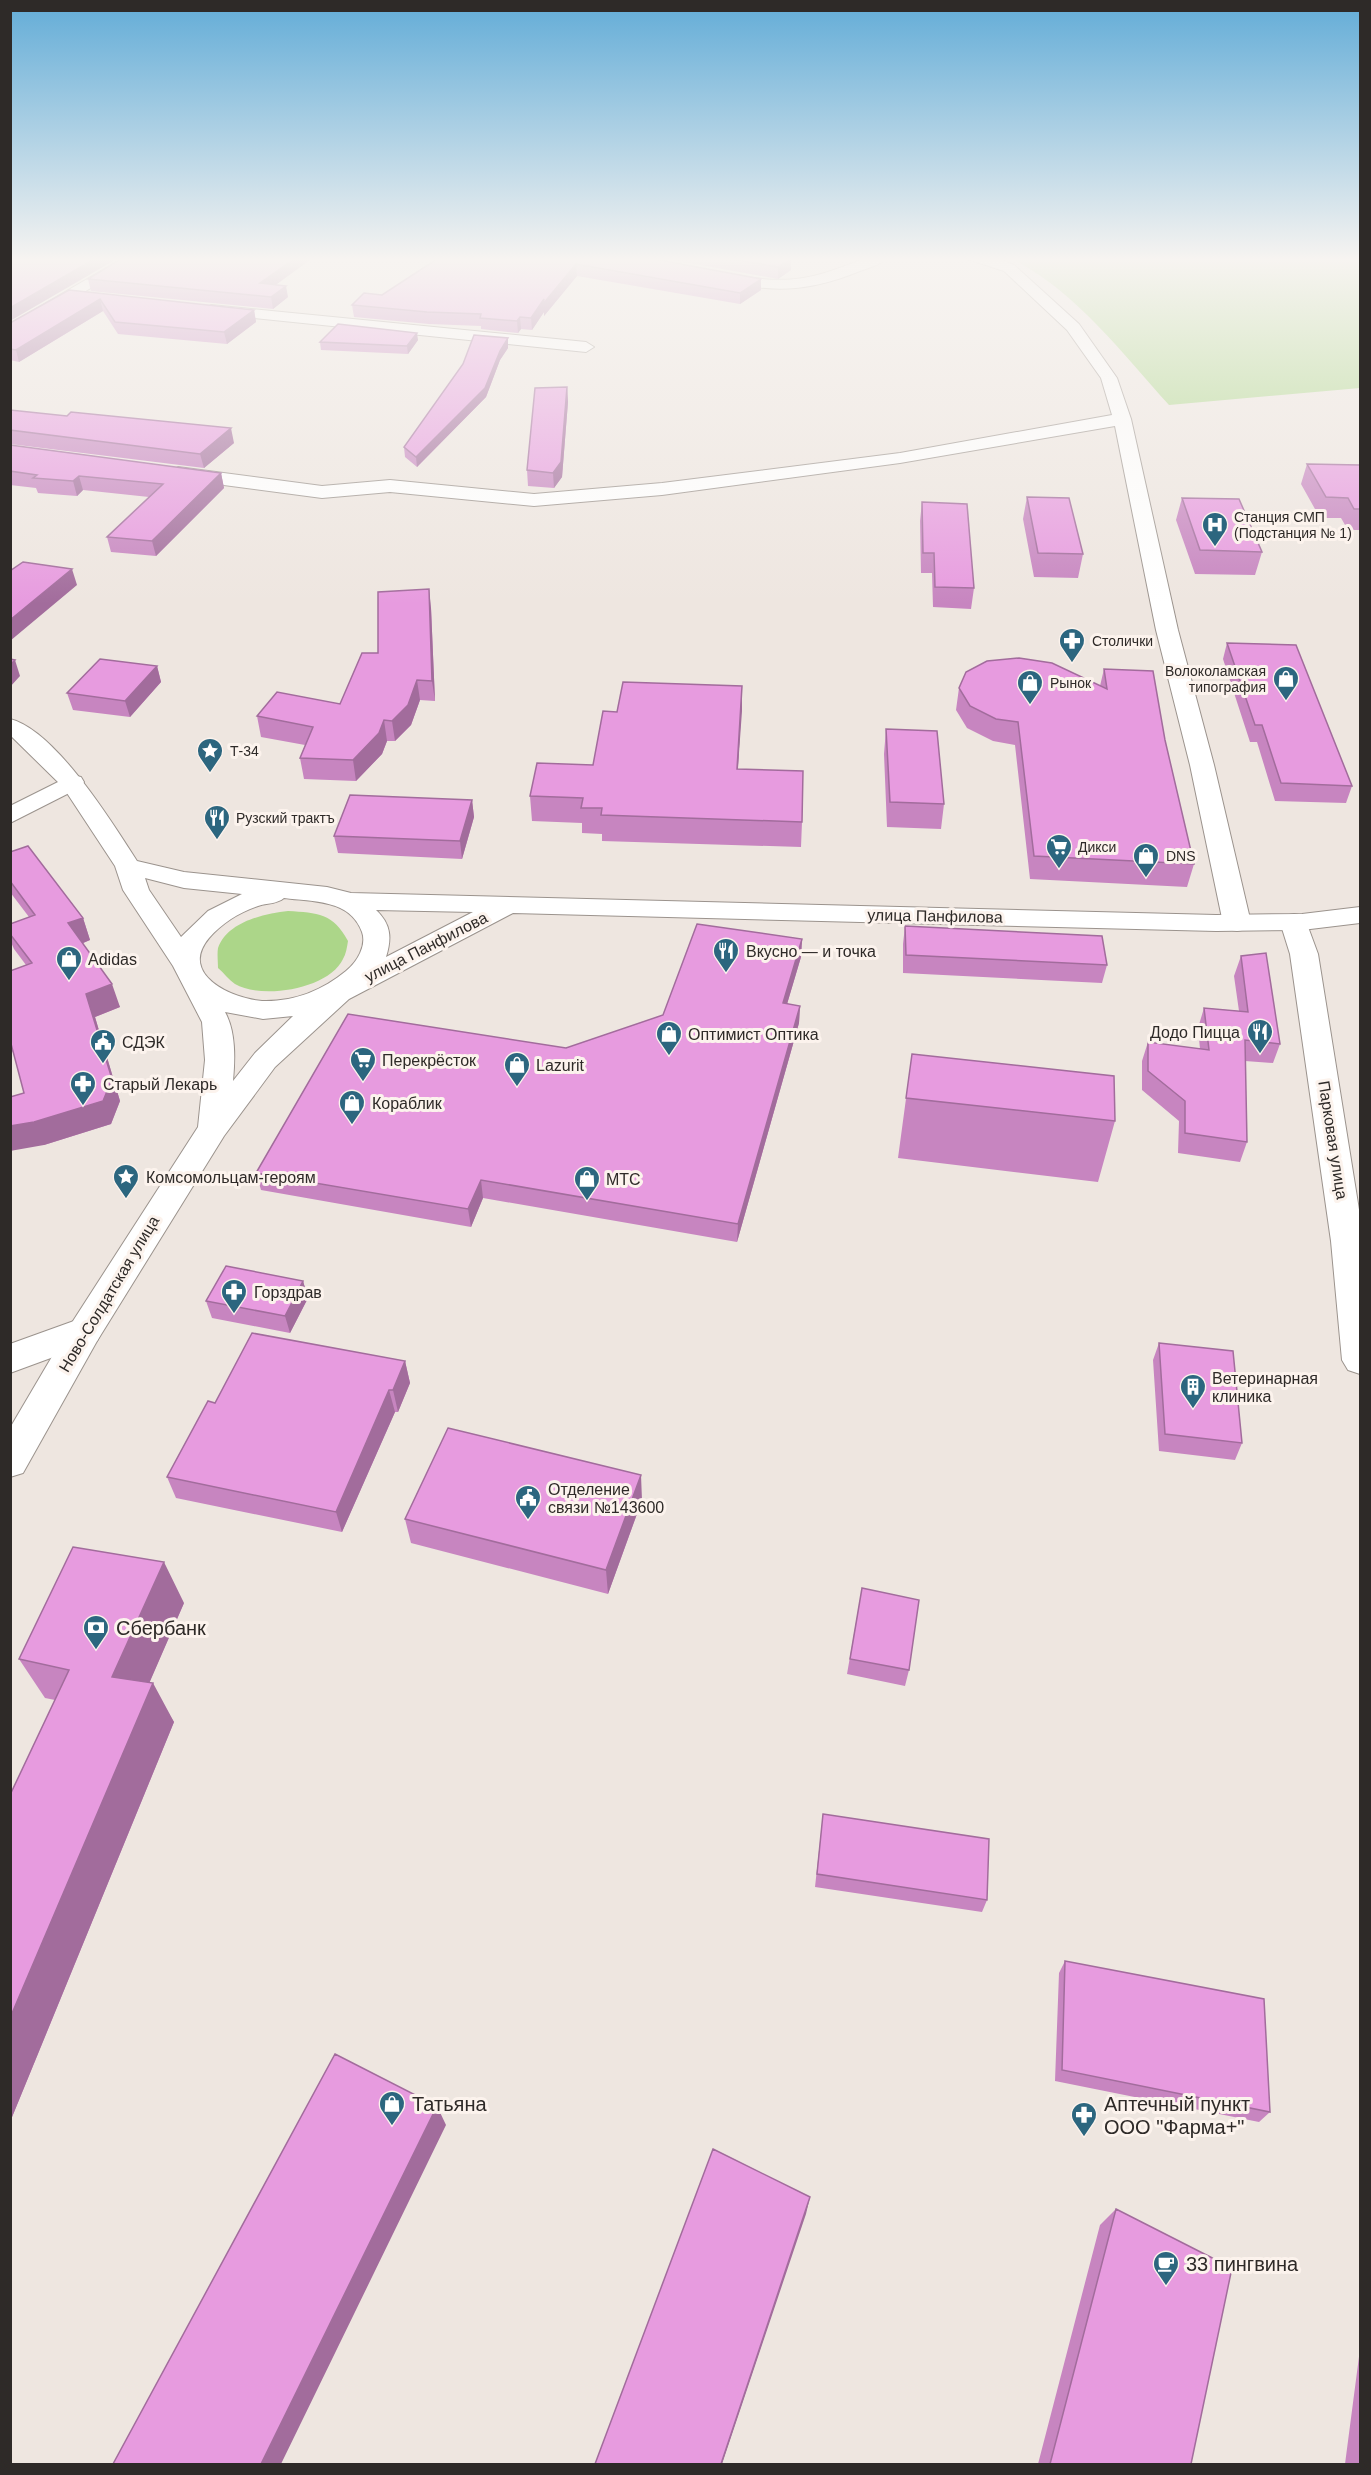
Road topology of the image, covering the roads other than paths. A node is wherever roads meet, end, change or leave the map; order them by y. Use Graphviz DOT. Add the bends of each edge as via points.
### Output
graph roads {
  1 [pos="1105,372"];
  2 [pos="1122,419"];
  3 [pos="165,471"];
  4 [pos="10,726"];
  5 [pos="72,782"];
  6 [pos="10,816"];
  7 [pos="128,866"];
  8 [pos="292,892"];
  9 [pos="351,901"];
  10 [pos="509,905"];
  11 [pos="1360,915"];
  12 [pos="1294,922"];
  13 [pos="1237,923"];
  14 [pos="192,976"];
  15 [pos="344,990"];
  16 [pos="213,1128"];
  17 [pos="85,1330"];
  18 [pos="10,1359"];
  19 [pos="1360,1360"];
  20 [pos="10,1462"];
  1 -- 2 [label="street"];
  2 -- 3 [label="street" via="900,458 662,489 534,500 390,486 321,492"];
  2 -- 13 [label="street" via="1167,630"];
  4 -- 5 [label="street, улица Панфилова"];
  5 -- 6 [label="street"];
  5 -- 7 [label="street, улица Панфилова"];
  7 -- 8 [label="street, улица Панфилова" via="184,880"];
  7 -- 14 [label="street, улица Панфилова" via="136,890"];
  8 -- 9 [label="street, улица Панфилова"];
  8 -- 14 [label="street, улица Панфилова" via="240,903 216,916 190,944"];
  9 -- 10 [label="street, улица Панфилова"];
  9 -- 15 [label="street, улица Панфилова" via="371,920 378,938 369,966"];
  10 -- 13 [label="street, улица Панфилова"];
  10 -- 15 [label="street, улица Панфилова"];
  11 -- 12 [label="street, улица Панфилова"];
  12 -- 13 [label="street, улица Панфилова"];
  12 -- 19 [label="street, Парковая улица" via="1304,954 1341,1194"];
  14 -- 15 [label="street, улица Панфилова" via="225,1003 263,1010 305,1005"];
  14 -- 16 [label="street, Ново-Солдатская улица" via="216,1022 220,1060"];
  15 -- 16 [label="street, Ново-Солдатская улица" via="265,1060"];
  16 -- 17 [label="street, Ново-Солдатская улица"];
  17 -- 18 [label="street"];
  17 -- 20 [label="street, Ново-Солдатская улица"];
}
